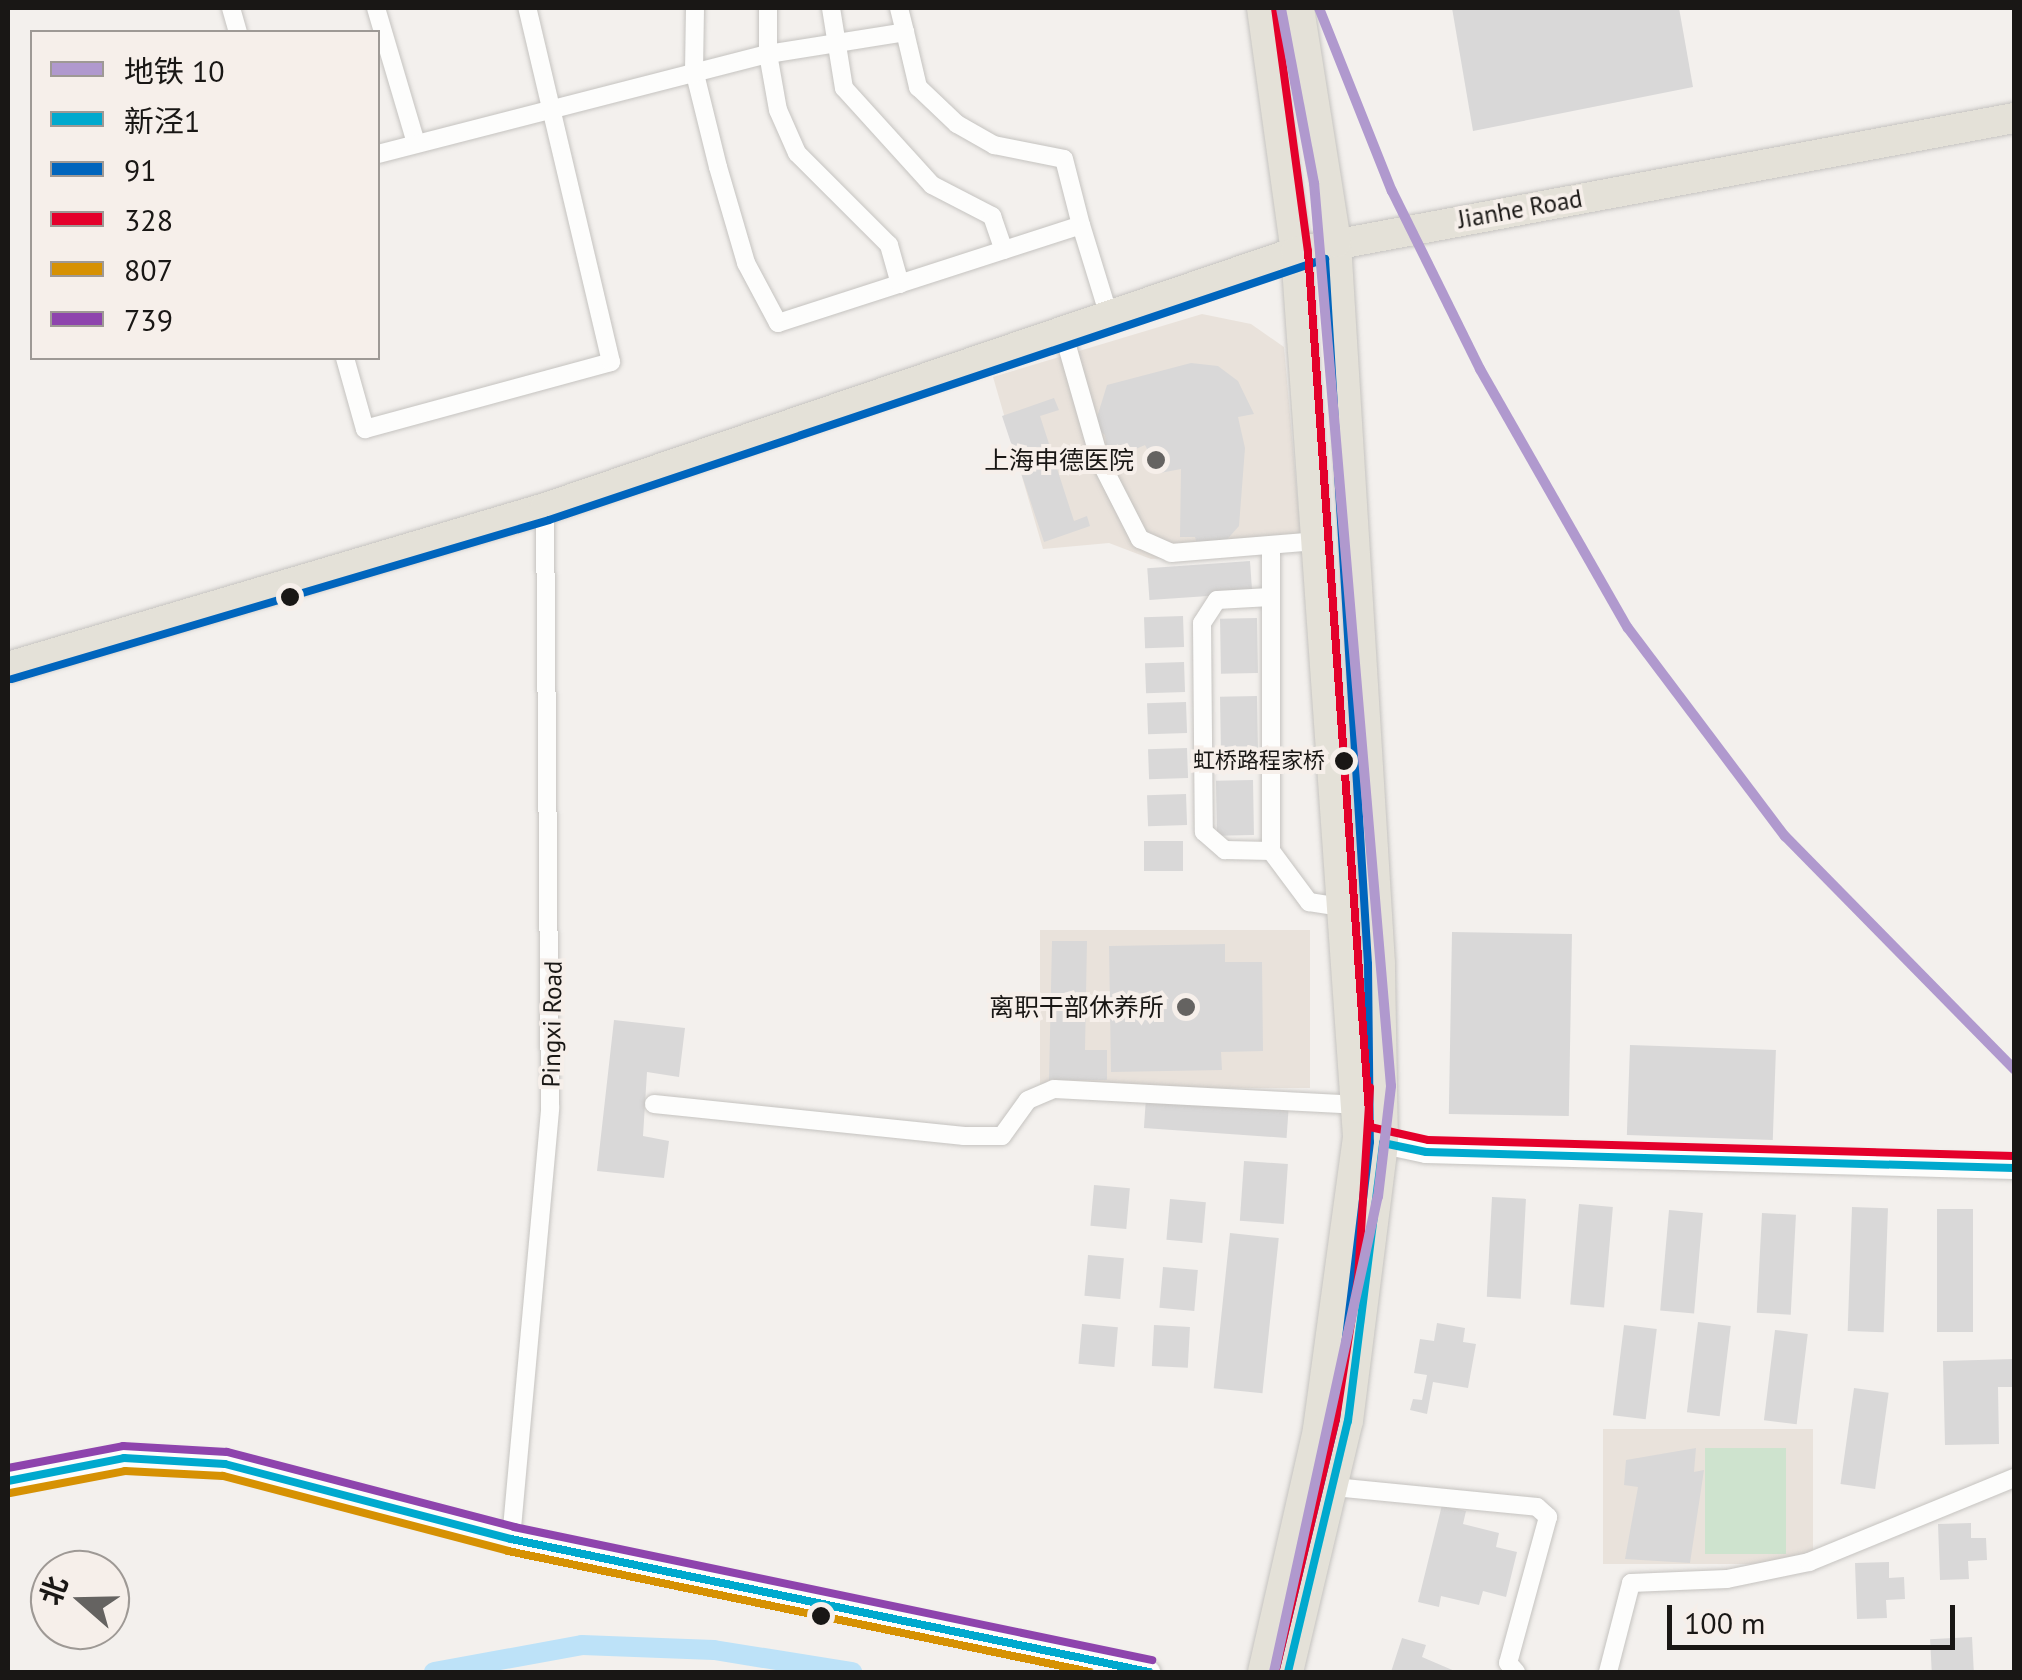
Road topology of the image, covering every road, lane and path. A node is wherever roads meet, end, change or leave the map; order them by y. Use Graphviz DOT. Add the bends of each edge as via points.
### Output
graph roads {
  1 [pos="376,8"];
  2 [pos="526,8"];
  3 [pos="696,8"];
  4 [pos="768,8"];
  5 [pos="831,8"];
  6 [pos="899,8"];
  7 [pos="1262,8"];
  8 [pos="1298,8"];
  9 [pos="905,32"];
  10 [pos="834,44"];
  11 [pos="768,54"];
  12 [pos="694,70"];
  13 [pos="552,105"];
  14 [pos="2014,118"];
  15 [pos="416,143"];
  16 [pos="380,153"];
  17 [pos="1080,225"];
  18 [pos="1336,242"];
  19 [pos="1004,250"];
  20 [pos="1296,252"];
  21 [pos="900,284"];
  22 [pos="1110,316"];
  23 [pos="1063,332"];
  24 [pos="346,360"];
  25 [pos="545,508"];
  26 [pos="1316,541"];
  27 [pos="1270,550"];
  28 [pos="1270,597"];
  29 [pos="8,667"];
  30 [pos="1272,851"];
  31 [pos="1342,907"];
  32 [pos="654,1104"];
  33 [pos="1356,1105"];
  34 [pos="1371,1140"];
  35 [pos="2014,1168"];
  36 [pos="2014,1478"];
  37 [pos="8,1481"];
  38 [pos="1334,1487"];
  39 [pos="512,1538"];
  40 [pos="1149,1672"];
  41 [pos="1263,1672"];
  42 [pos="1288,1672"];
  43 [pos="1516,1672"];
  44 [pos="1608,1672"];
  1 -- 15 [label="street"];
  2 -- 13 [label="street"];
  3 -- 12 [label="street"];
  4 -- 11 [label="street"];
  5 -- 10 [label="street"];
  6 -- 9 [label="street"];
  7 -- 20 [label="main road"];
  8 -- 18 [label="main road"];
  9 -- 10 [label="street"];
  9 -- 17 [label="street" via="918,87 957,124 994,146 1064,159"];
  10 -- 11 [label="street"];
  10 -- 19 [label="street" via="844,88 871,124 932,185 992,216"];
  11 -- 12 [label="street"];
  11 -- 21 [label="street" via="778,110 797,153 889,245"];
  12 -- 13 [label="street"];
  12 -- 21 [label="street" via="746,263 778,323"];
  13 -- 15 [label="street"];
  13 -- 24 [label="street" via="611,362 365,428"];
  14 -- 18 [label="main road, Jianhe Road"];
  15 -- 16 [label="street"];
  17 -- 19 [label="street"];
  17 -- 22 [label="street"];
  18 -- 20 [label="main road, Jianhe Road"];
  18 -- 34 [label="main road" via="1380,964"];
  19 -- 21 [label="street"];
  20 -- 22 [label="main road, Jianhe Road"];
  20 -- 26 [label="main road"];
  22 -- 23 [label="main road, Jianhe Road"];
  23 -- 25 [label="main road, Jianhe Road"];
  23 -- 27 [label="street" via="1100,462 1140,539 1171,553"];
  25 -- 29 [label="main road, Jianhe Road"];
  25 -- 39 [label="street, Pingxi Road" via="550,1108"];
  26 -- 27 [label="street"];
  26 -- 31 [label="main road"];
  27 -- 28 [label="street"];
  28 -- 30 [label="street"];
  28 -- 30 [label="street" via="1216,600 1202,623 1203,794 1204,832 1224,850"];
  30 -- 31 [label="street" via="1309,902"];
  31 -- 33 [label="main road"];
  32 -- 33 [label="street" via="964,1136 1002,1136 1028,1100 1054,1088"];
  33 -- 34 [label="main road"];
  34 -- 35 [label="street" via="1426,1152"];
  34 -- 38 [label="main road" via="1370,1280"];
  34 -- 41 [label="main road" via="1318,1430"];
  36 -- 44 [label="street" via="1809,1562 1727,1579 1632,1583"];
  37 -- 39 [label="street" via="86,1463 174,1458 275,1475"];
  38 -- 42 [label="main road"];
  38 -- 43 [label="street" via="1537,1508 1548,1517 1508,1663"];
  39 -- 40 [label="street"];
}
